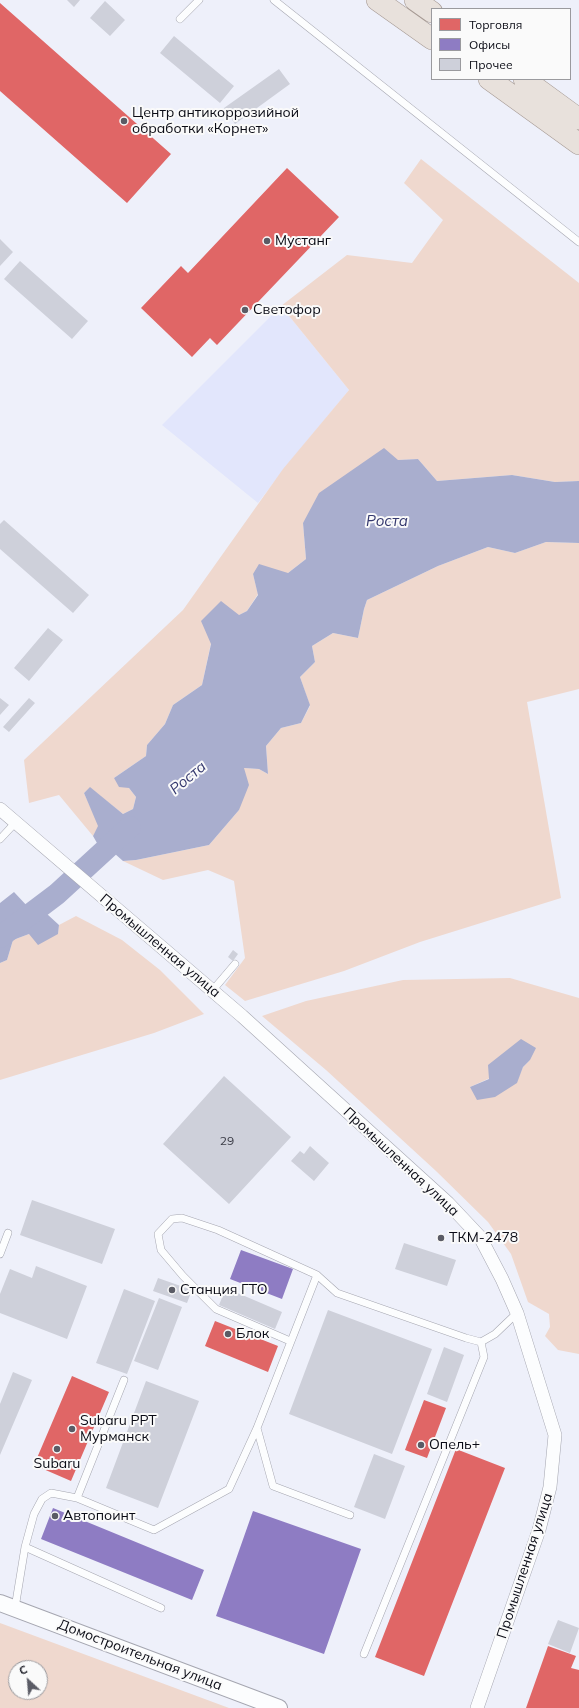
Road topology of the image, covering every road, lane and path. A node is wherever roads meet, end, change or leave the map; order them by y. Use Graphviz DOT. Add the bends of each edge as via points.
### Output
graph roads {
  1 [pos="199,0"];
  2 [pos="274,0"];
  3 [pos="377,0"];
  4 [pos="415,0"];
  5 [pos="431,11"];
  6 [pos="180,19"];
  7 [pos="431,38"];
  8 [pos="490,80"];
  9 [pos="525,80"];
  10 [pos="579,119"];
  11 [pos="579,144"];
  12 [pos="579,242"];
  13 [pos="0,809"];
  14 [pos="15,823"];
  15 [pos="0,839"];
  16 [pos="235,964"];
  17 [pos="212,990"];
  18 [pos="8,1233"];
  19 [pos="0,1254"];
  20 [pos="317,1275"];
  21 [pos="517,1314"];
  22 [pos="290,1341"];
  23 [pos="481,1342"];
  24 [pos="124,1380"];
  25 [pos="257,1428"];
  26 [pos="78,1498"];
  27 [pos="350,1515"];
  28 [pos="25,1547"];
  29 [pos="7,1606"];
  30 [pos="161,1608"];
  31 [pos="364,1654"];
  32 [pos="279,1708"];
  33 [pos="477,1708"];
  1 -- 6 [label="lane"];
  2 -- 12 [label="lane"];
  3 -- 7 [label="main road"];
  4 -- 5 [label="main road"];
  8 -- 11 [label="main road"];
  9 -- 10 [label="main road"];
  13 -- 14 [label="street, Промышленная улица"];
  14 -- 15 [label="lane"];
  14 -- 17 [label="street, Промышленная улица"];
  16 -- 17 [label="lane"];
  17 -- 21 [label="street, Промышленная улица" via="448,1203 480,1237"];
  18 -- 19 [label="lane"];
  20 -- 22 [label="lane"];
  20 -- 22 [label="lane" via="218,1230 182,1218 172,1219 158,1234 161,1250 216,1309"];
  20 -- 23 [label="lane" via="337,1293"];
  21 -- 23 [label="lane" via="495,1334"];
  21 -- 33 [label="street, Промышленная улица" via="555,1435 553,1460 550,1487 539,1530"];
  22 -- 25 [label="lane"];
  23 -- 31 [label="lane" via="484,1357"];
  24 -- 26 [label="lane"];
  25 -- 26 [label="lane" via="229,1489 154,1530"];
  25 -- 27 [label="lane" via="273,1486"];
  26 -- 28 [label="lane" via="51,1493 42,1499 34,1514"];
  28 -- 29 [label="lane"];
  28 -- 30 [label="lane"];
  29 -- 32 [label="street, Домостроительная улица"];
}
